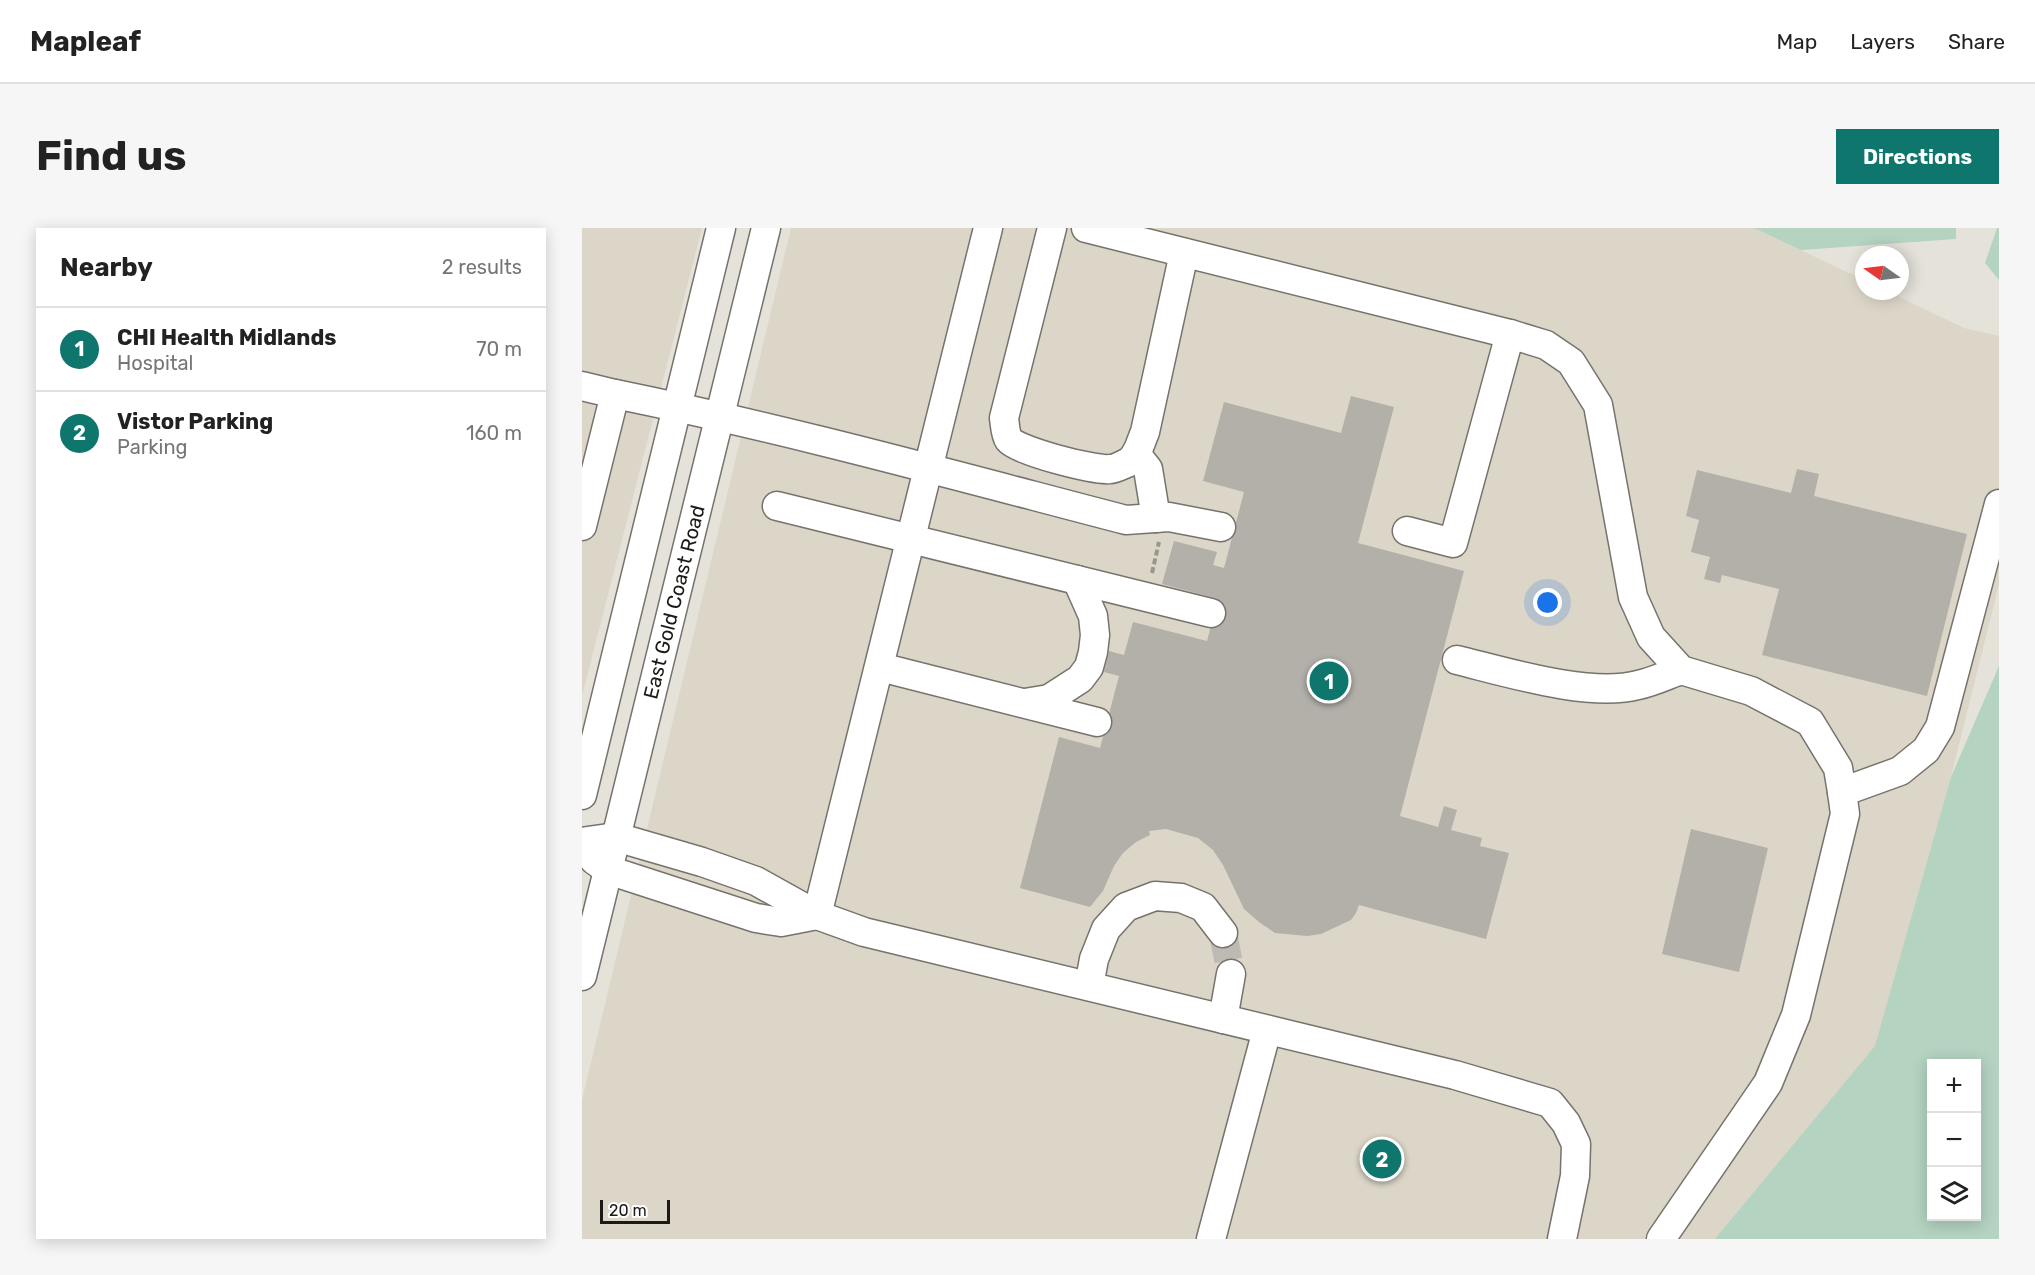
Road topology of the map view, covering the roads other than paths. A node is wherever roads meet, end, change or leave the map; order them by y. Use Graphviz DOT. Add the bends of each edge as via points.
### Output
graph roads {
  1 [pos="721,228"];
  2 [pos="766,228"];
  3 [pos="988,228"];
  4 [pos="1052,228"];
  5 [pos="1086,228"];
  6 [pos="1184,253"];
  7 [pos="1510,334"];
  8 [pos="582,386"];
  9 [pos="615,394"];
  10 [pos="678,406"];
  11 [pos="720,417"];
  12 [pos="1136,454"];
  13 [pos="927,469"];
  14 [pos="1999,504"];
  15 [pos="777,506"];
  16 [pos="1156,518"];
  17 [pos="582,526"];
  18 [pos="1221,527"];
  19 [pos="1407,531"];
  20 [pos="910,538"];
  21 [pos="1077,580"];
  22 [pos="1211,613"];
  23 [pos="1457,660"];
  24 [pos="880,667"];
  25 [pos="1682,670"];
  26 [pos="1023,703"];
  27 [pos="1097,722"];
  28 [pos="1842,792"];
  29 [pos="582,795"];
  30 [pos="616,837"];
  31 [pos="582,842"];
  32 [pos="582,852"];
  33 [pos="608,870"];
  34 [pos="817,915"];
  35 [pos="1223,933"];
  36 [pos="1231,974"];
  37 [pos="582,975"];
  38 [pos="1089,986"];
  39 [pos="1223,1019"];
  40 [pos="1267,1030"];
  41 [pos="1211,1239"];
  42 [pos="1562,1239"];
  43 [pos="1661,1239"];
  1 -- 10 [label="street"];
  2 -- 11 [label="street, East Gold Coast Road"];
  3 -- 13 [label="street"];
  4 -- 12 [label="street" via="1004,417 1009,440 1023,449 1094,469 1111,470"];
  5 -- 6 [label="street"];
  6 -- 7 [label="street"];
  6 -- 12 [label="street" via="1145,432"];
  7 -- 19 [label="street" via="1453,543"];
  7 -- 25 [label="street" via="1546,345 1571,362 1598,405 1633,597 1652,637"];
  8 -- 9 [label="street"];
  9 -- 10 [label="street"];
  9 -- 17 [label="street"];
  10 -- 11 [label="street"];
  10 -- 29 [label="street"];
  11 -- 13 [label="street"];
  11 -- 30 [label="street, East Gold Coast Road"];
  12 -- 16 [label="street" via="1148,469"];
  13 -- 16 [label="street" via="1126,520"];
  13 -- 20 [label="street"];
  14 -- 28 [label="street" via="1941,727 1926,750 1900,771"];
  15 -- 20 [label="street"];
  16 -- 18 [label="street"];
  20 -- 21 [label="street"];
  20 -- 24 [label="street"];
  21 -- 22 [label="street"];
  21 -- 26 [label="street" via="1093,616 1089,667 1080,680 1049,699"];
  23 -- 25 [label="street" via="1551,683 1600,688 1636,686"];
  24 -- 26 [label="street"];
  24 -- 34 [label="street"];
  25 -- 28 [label="street" via="1751,691 1810,722 1838,768"];
  26 -- 27 [label="street"];
  28 -- 43 [label="street" via="1845,814 1796,1015 1768,1083"];
  30 -- 31 [label="street"];
  30 -- 33 [label="street, East Gold Coast Road"];
  30 -- 34 [label="street" via="756,881"];
  32 -- 33 [label="street"];
  33 -- 34 [label="street" via="756,918 781,922"];
  33 -- 37 [label="street, East Gold Coast Road"];
  34 -- 38 [label="street" via="864,933"];
  35 -- 38 [label="street" via="1203,907 1181,898 1155,896 1126,907 1106,929"];
  36 -- 39 [label="street"];
  38 -- 39 [label="street"];
  39 -- 40 [label="street"];
  40 -- 41 [label="street"];
  40 -- 42 [label="street" via="1455,1075 1550,1103 1576,1144 1575,1176"];
}
